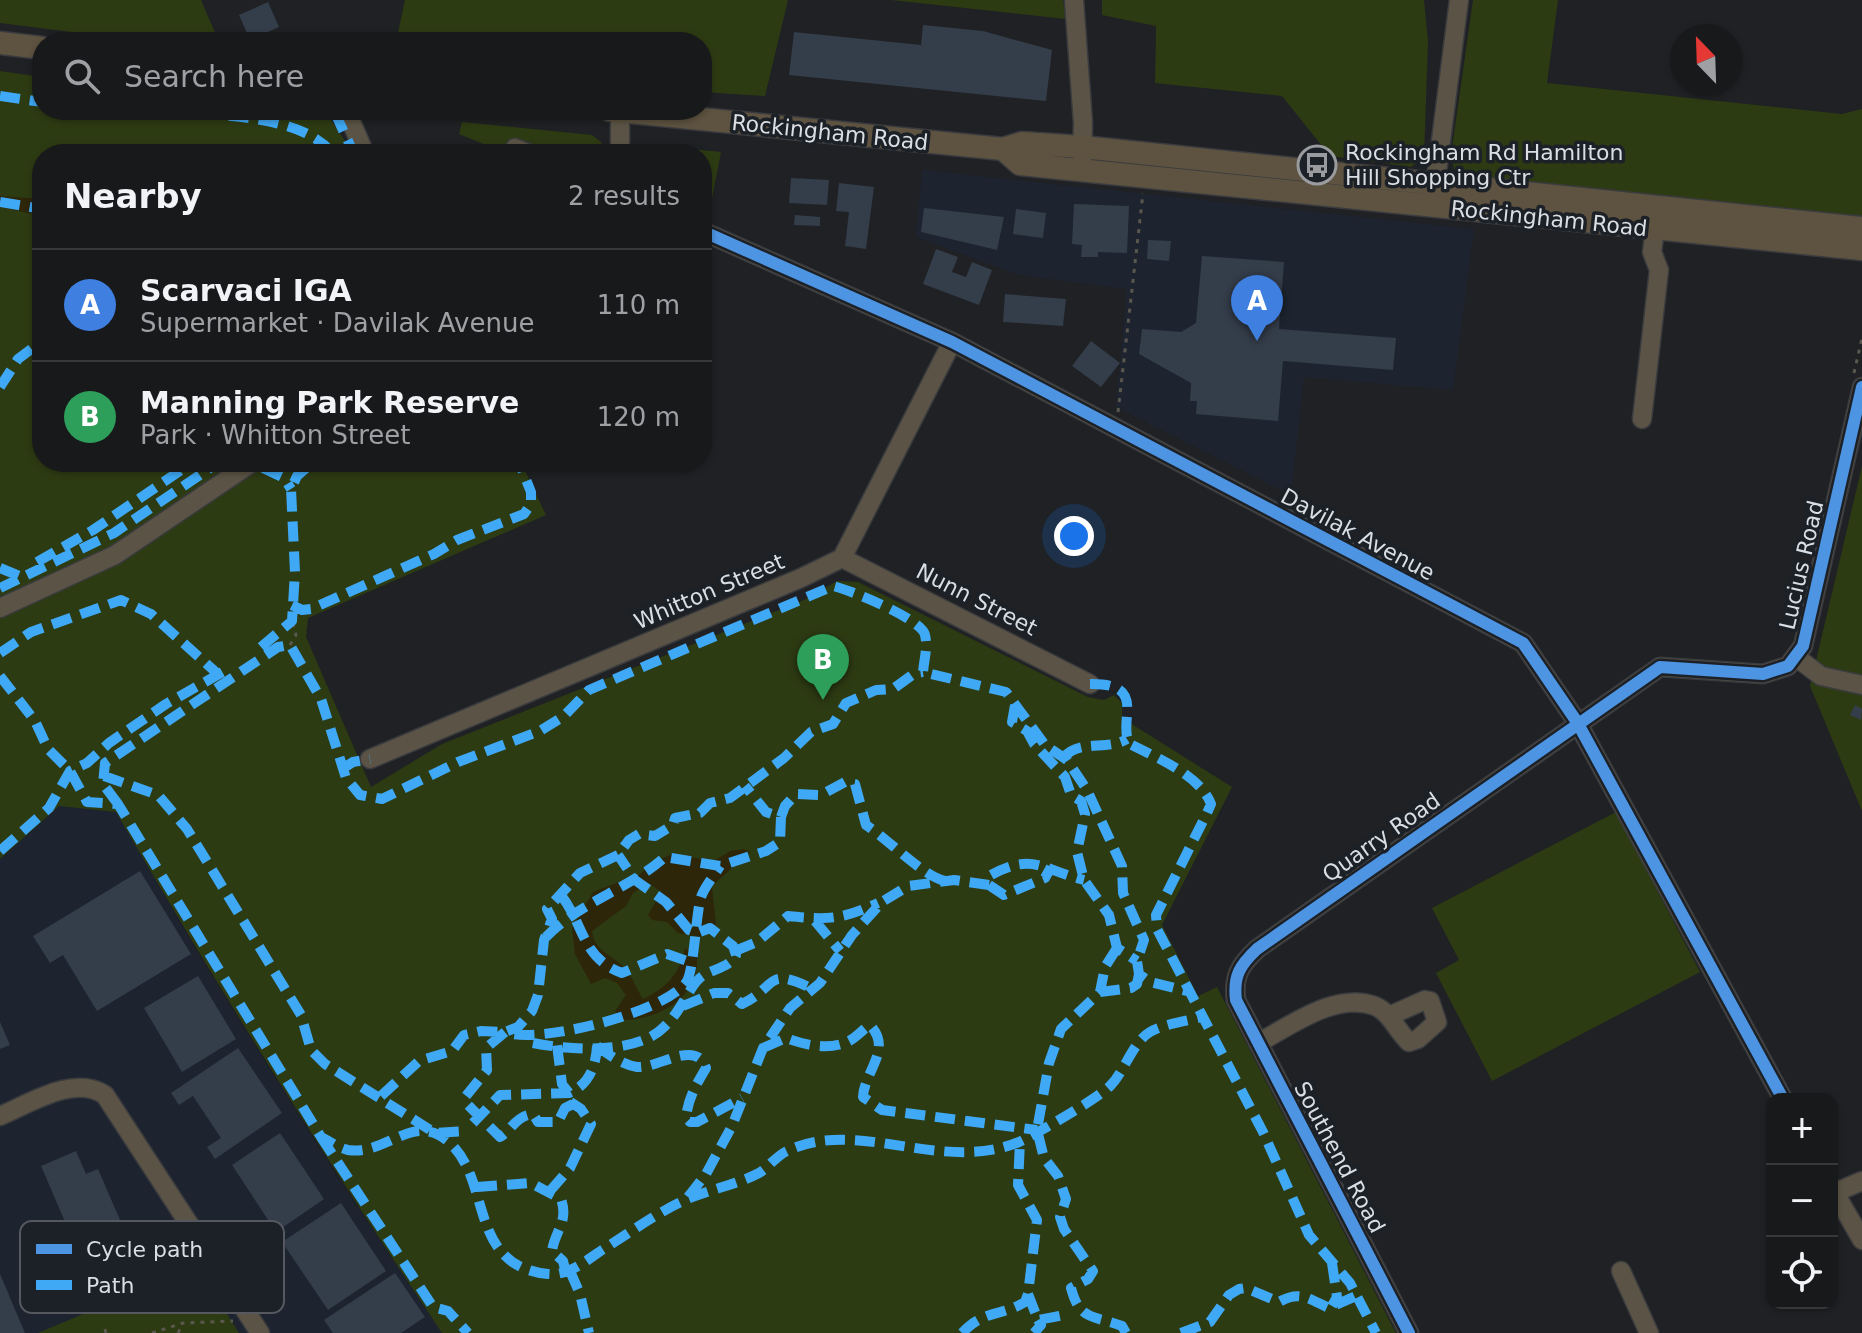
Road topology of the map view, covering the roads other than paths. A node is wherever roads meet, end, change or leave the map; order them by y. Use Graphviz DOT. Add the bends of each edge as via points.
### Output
graph roads {
  1 [pos="1074,0"];
  2 [pos="1459,0"];
  3 [pos="0,43"];
  4 [pos="32,47"];
  5 [pos="350,120"];
  6 [pos="620,120"];
  7 [pos="711,120"];
  8 [pos="361,144"];
  9 [pos="620,144"];
  10 [pos="1082,147"];
  11 [pos="1003,149"];
  12 [pos="1082,170"];
  13 [pos="1434,196"];
  14 [pos="1862,228"];
  15 [pos="1655,229"];
  16 [pos="712,235"];
  17 [pos="1862,249"];
  18 [pos="952,342"];
  19 [pos="1857,385"];
  20 [pos="1642,419"];
  21 [pos="238,472"];
  22 [pos="842,558"];
  23 [pos="0,608"];
  24 [pos="1796,657"];
  25 [pos="1090,684"];
  26 [pos="1862,685"];
  27 [pos="1577,722"];
  28 [pos="370,759"];
  29 [pos="1236,1000"];
  30 [pos="1389,1016"];
  31 [pos="1258,1043"];
  32 [pos="1780,1093"];
  33 [pos="0,1116"];
  34 [pos="1862,1181"];
  35 [pos="1838,1188"];
  36 [pos="1838,1199"];
  37 [pos="187,1221"];
  38 [pos="1862,1240"];
  39 [pos="1621,1271"];
  40 [pos="247,1313"];
  41 [pos="260,1333"];
  42 [pos="1409,1333"];
  43 [pos="1649,1333"];
  1 -- 10 [label="street"];
  2 -- 13 [label="street"];
  3 -- 4 [label="main road"];
  5 -- 8 [label="street"];
  6 -- 9 [label="street"];
  7 -- 11 [label="main road, Rockingham Road"];
  10 -- 11 [label="main road, Rockingham Road" via="1022,143"];
  10 -- 12 [label="street"];
  10 -- 13 [label="main road, Rockingham Road"];
  11 -- 12 [label="main road, Rockingham Road" via="1020,164"];
  12 -- 13 [label="main road, Rockingham Road"];
  13 -- 14 [label="main road, Rockingham Road"];
  13 -- 15 [label="main road, Rockingham Road"];
  15 -- 17 [label="main road, Rockingham Road"];
  15 -- 20 [label="street" via="1652,252 1659,270"];
  16 -- 18 [label="street, Davilak Avenue"];
  18 -- 22 [label="street"];
  18 -- 27 [label="street, Davilak Avenue" via="1523,643"];
  19 -- 24 [label="street, Lucius Road" via="1803,646"];
  21 -- 23 [label="street" via="115,555"];
  22 -- 25 [label="street, Nunn Street"];
  22 -- 28 [label="street, Whitton Street"];
  24 -- 26 [label="street" via="1821,676"];
  24 -- 27 [label="street, Lucius Road" via="1788,666 1763,674 1660,667"];
  27 -- 29 [label="street, Quarry Road" via="1257,949 1239,966"];
  27 -- 32 [label="street, Davilak Avenue"];
  29 -- 31 [label="street, Southend Road"];
  30 -- 31 [label="street" via="1376,1006 1340,1005"];
  31 -- 42 [label="street, Southend Road"];
  33 -- 37 [label="street" via="76,1087 105,1095"];
  34 -- 35 [label="street"];
  36 -- 38 [label="street"];
  39 -- 43 [label="street"];
  40 -- 41 [label="street"];
}
